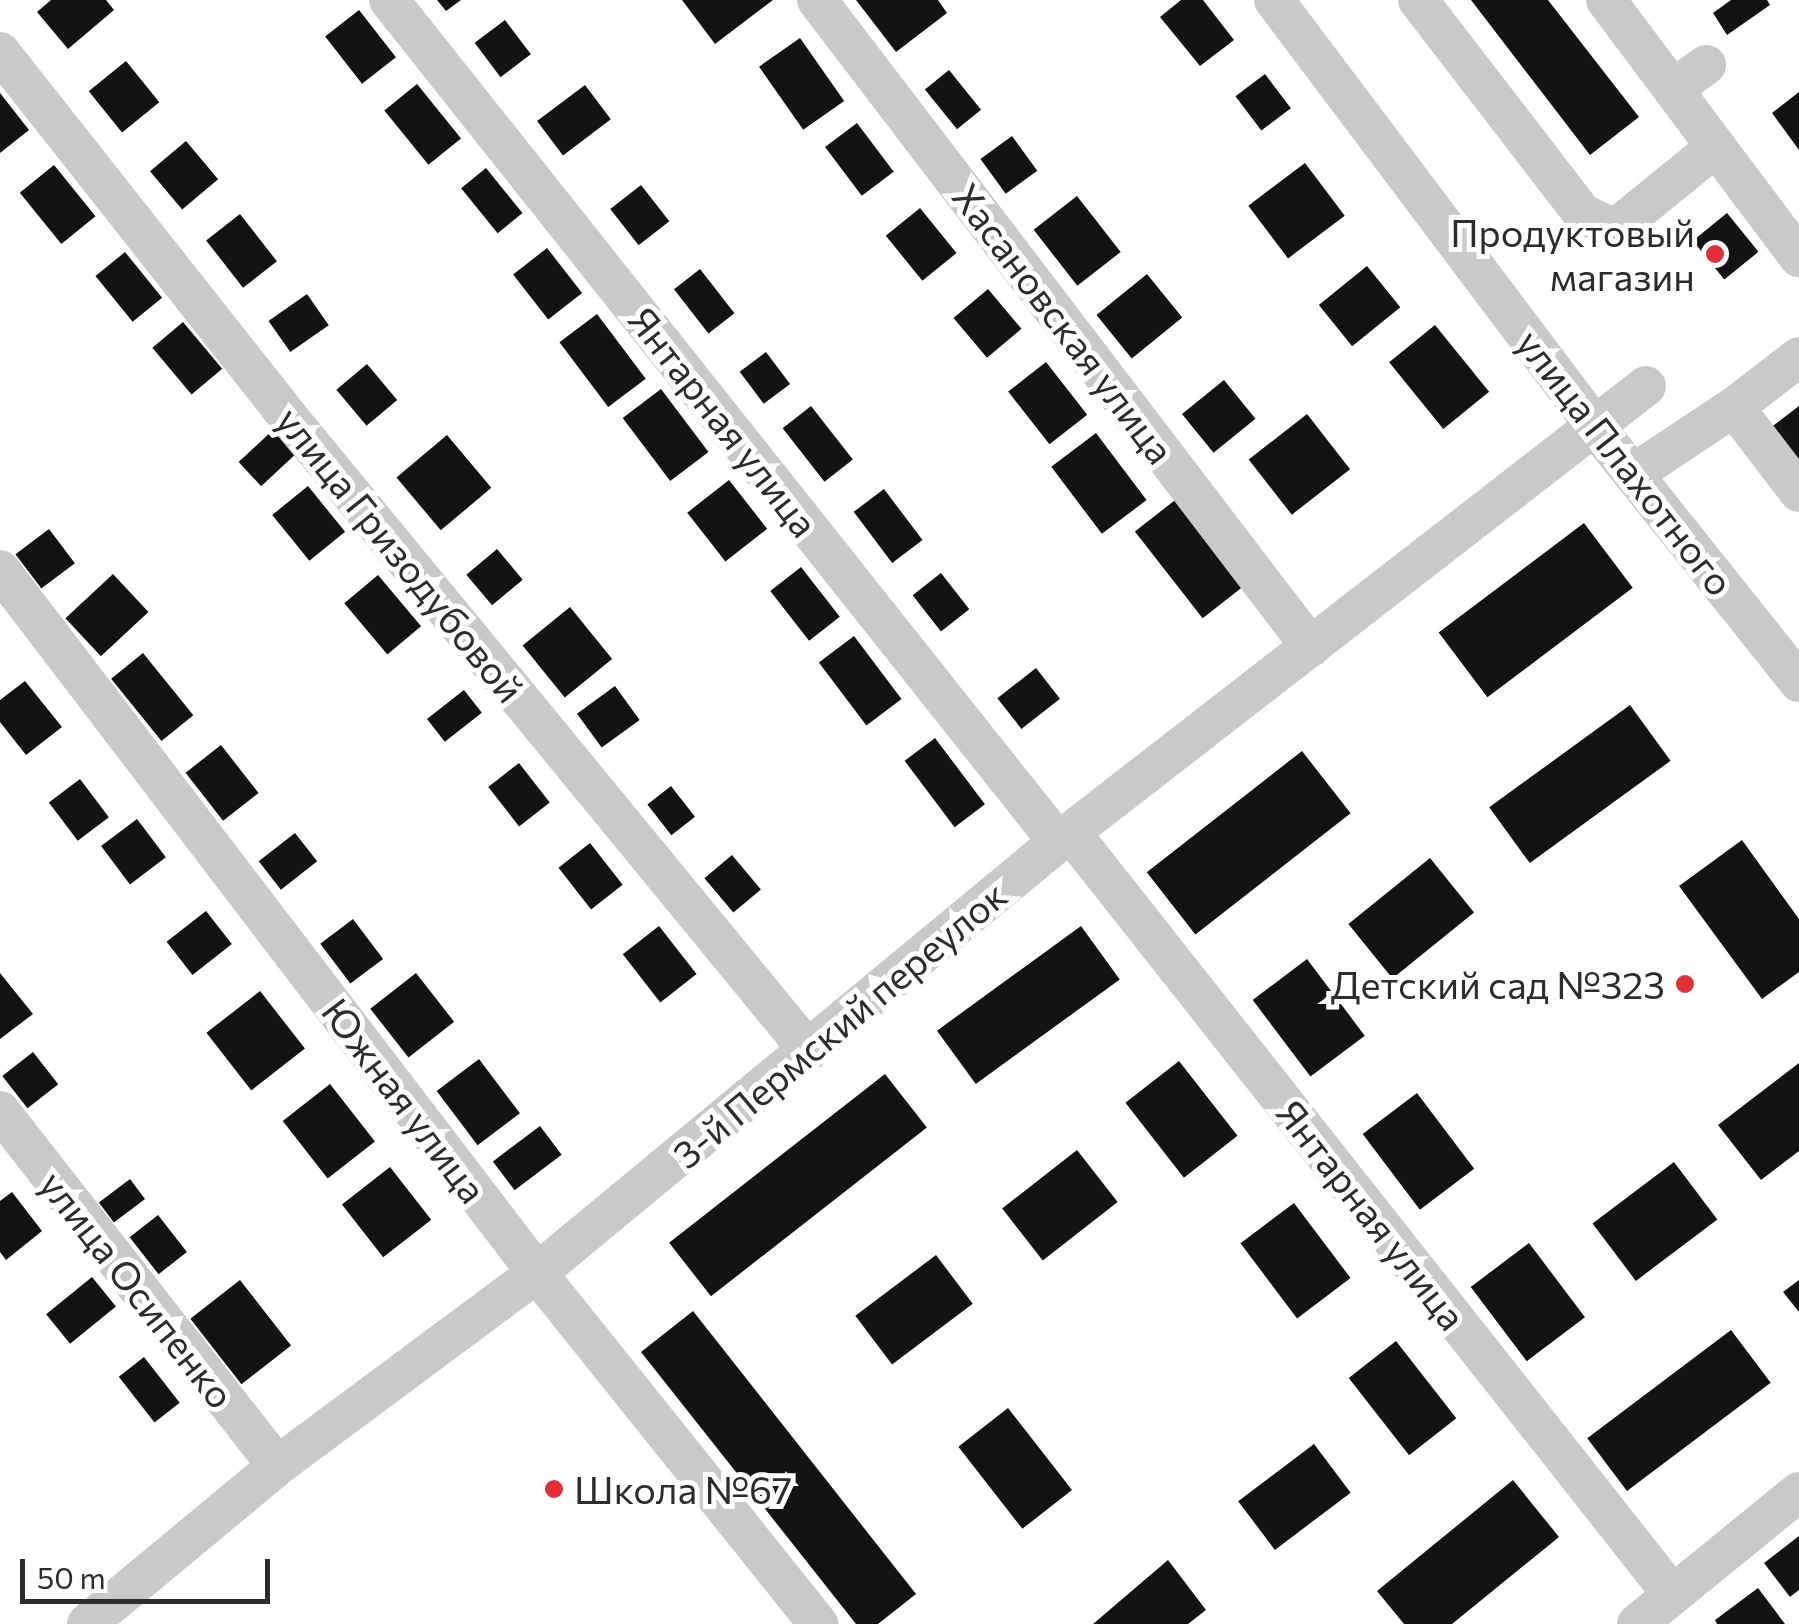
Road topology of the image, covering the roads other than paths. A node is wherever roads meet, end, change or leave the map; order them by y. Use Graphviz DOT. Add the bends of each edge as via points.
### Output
graph roads {
  1 [pos="389,0"];
  2 [pos="817,0"];
  3 [pos="1274,0"];
  4 [pos="1418,0"];
  5 [pos="1606,0"];
  6 [pos="0,52"];
  7 [pos="1706,65"];
  8 [pos="1673,89"];
  9 [pos="1716,147"];
  10 [pos="1799,257"];
  11 [pos="1799,357"];
  12 [pos="1646,386"];
  13 [pos="1734,407"];
  14 [pos="1597,429"];
  15 [pos="1633,474"];
  16 [pos="1799,492"];
  17 [pos="0,570"];
  18 [pos="1310,647"];
  19 [pos="1799,682"];
  20 [pos="1064,838"];
  21 [pos="809,1051"];
  22 [pos="0,1111"];
  23 [pos="537,1272"];
  24 [pos="277,1466"];
  25 [pos="1799,1492"];
  26 [pos="1659,1613"];
  27 [pos="87,1624"];
  28 [pos="818,1624"];
  1 -- 20 [label="street, Янтарная улица"];
  2 -- 18 [label="street, Хасановская улица"];
  3 -- 14 [label="street, улица Плахотного"];
  4 -- 9 [label="street" via="1583,214 1615,229"];
  5 -- 8 [label="street"];
  6 -- 21 [label="street, улица Гризодубовой" via="280,407"];
  7 -- 8 [label="street"];
  8 -- 9 [label="street"];
  9 -- 10 [label="street"];
  11 -- 13 [label="street"];
  12 -- 14 [label="street, 3-й Пермский переулок"];
  13 -- 15 [label="street"];
  13 -- 16 [label="street"];
  14 -- 15 [label="street, улица Плахотного"];
  14 -- 18 [label="street, 3-й Пермский переулок"];
  15 -- 19 [label="street, улица Плахотного"];
  17 -- 23 [label="street, Южная улица"];
  18 -- 20 [label="street, 3-й Пермский переулок"];
  20 -- 21 [label="street, 3-й Пермский переулок"];
  20 -- 26 [label="street, Янтарная улица"];
  21 -- 23 [label="street, 3-й Пермский переулок"];
  22 -- 24 [label="street, улица Осипенко"];
  23 -- 24 [label="street, 3-й Пермский переулок"];
  23 -- 28 [label="street, Южная улица"];
  24 -- 27 [label="street, 3-й Пермский переулок"];
  25 -- 26 [label="street"];
}
